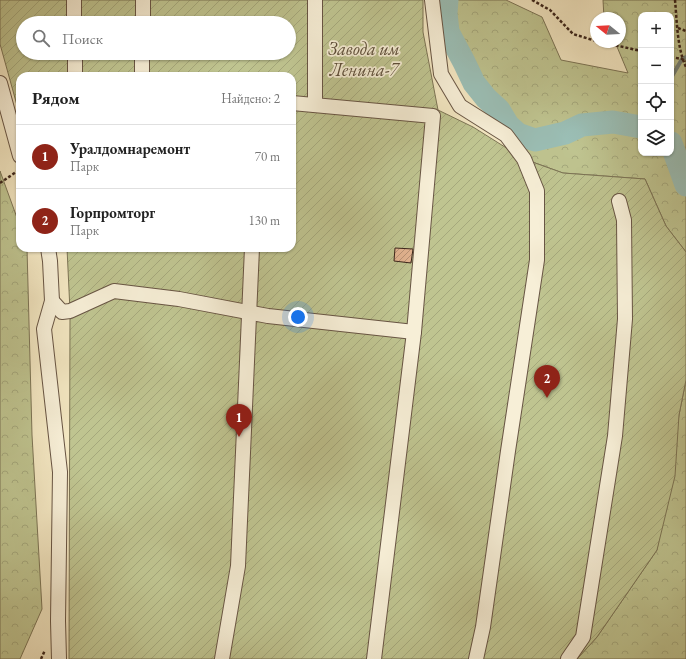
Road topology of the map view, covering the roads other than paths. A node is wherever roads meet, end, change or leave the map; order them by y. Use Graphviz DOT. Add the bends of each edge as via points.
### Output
graph roads {
  1 [pos="74,0"];
  2 [pos="143,0"];
  3 [pos="315,0"];
  4 [pos="432,0"];
  5 [pos="74,16"];
  6 [pos="143,16"];
  7 [pos="74,60"];
  8 [pos="142,60"];
  9 [pos="75,72"];
  10 [pos="142,72"];
  11 [pos="0,83"];
  12 [pos="296,103"];
  13 [pos="315,105"];
  14 [pos="16,141"];
  15 [pos="619,201"];
  16 [pos="49,252"];
  17 [pos="252,252"];
  18 [pos="52,301"];
  19 [pos="250,312"];
  20 [pos="414,332"];
  21 [pos="59,659"];
  22 [pos="222,659"];
  23 [pos="374,659"];
  24 [pos="476,659"];
  25 [pos="568,659"];
  1 -- 5 [label="street"];
  2 -- 6 [label="street"];
  3 -- 13 [label="street"];
  4 -- 24 [label="street" via="441,74 460,106 506,135 524,159 537,191 537,260 483,627"];
  7 -- 9 [label="street"];
  8 -- 10 [label="street"];
  11 -- 14 [label="street"];
  12 -- 13 [label="street"];
  13 -- 20 [label="street" via="433,116"];
  15 -- 25 [label="street" via="624,220 626,319 615,436 583,637"];
  16 -- 18 [label="street"];
  17 -- 19 [label="street"];
  18 -- 19 [label="street" via="62,312 70,311 114,291 180,299"];
  18 -- 21 [label="street" via="44,329 60,472"];
  19 -- 20 [label="street"];
  19 -- 22 [label="street" via="238,566"];
  20 -- 23 [label="street"];
}
